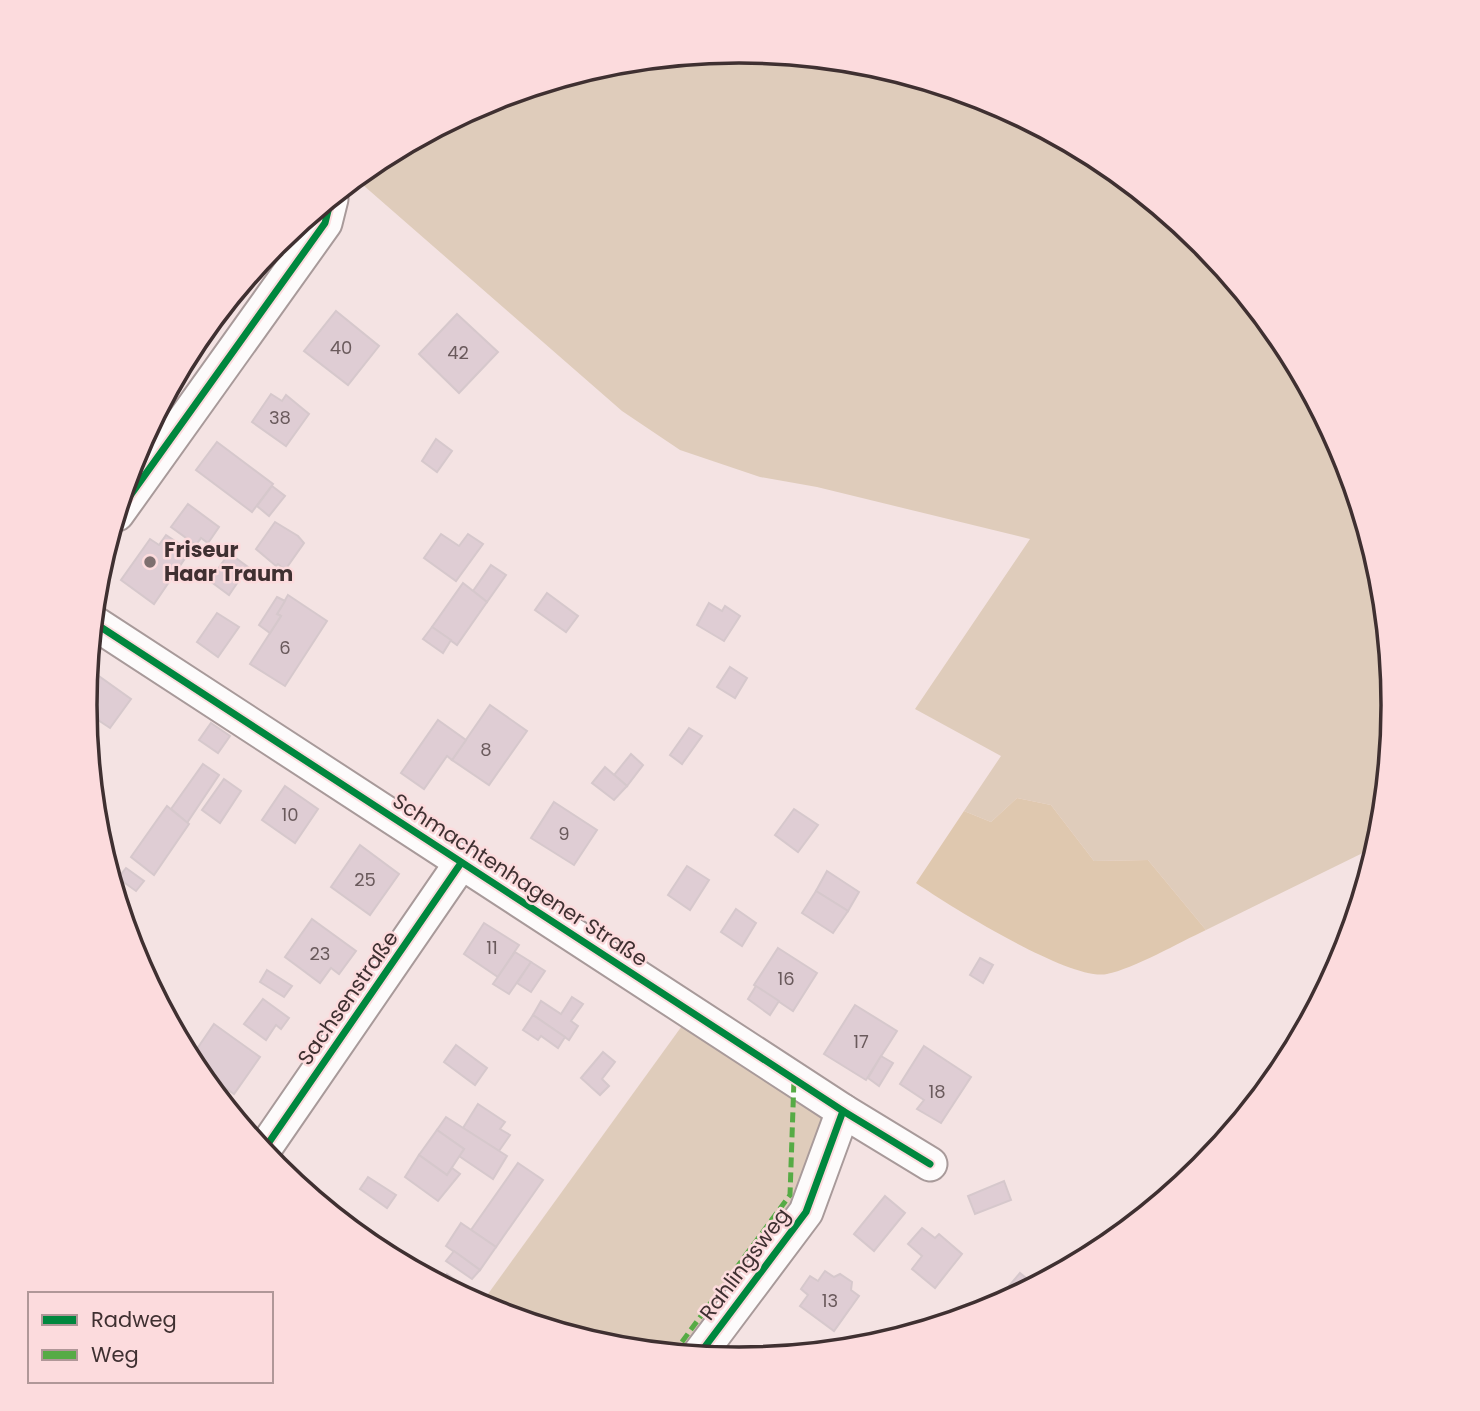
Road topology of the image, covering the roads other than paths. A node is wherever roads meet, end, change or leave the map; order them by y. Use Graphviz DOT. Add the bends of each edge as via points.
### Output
graph roads {
  1 [pos="327,214"];
  2 [pos="136,487"];
  3 [pos="102,628"];
  4 [pos="461,863"];
  5 [pos="843,1111"];
  6 [pos="270,1142"];
  7 [pos="929,1164"];
  8 [pos="705,1347"];
  1 -- 2 [label="street"];
  3 -- 4 [label="street, Schmachtenhagener Straße"];
  4 -- 5 [label="street, Schmachtenhagener Straße"];
  4 -- 6 [label="street, Sachsenstraße"];
  5 -- 7 [label="street, Schmachtenhagener Straße"];
  5 -- 8 [label="street, Rahlingsweg" via="806,1212"];
}
